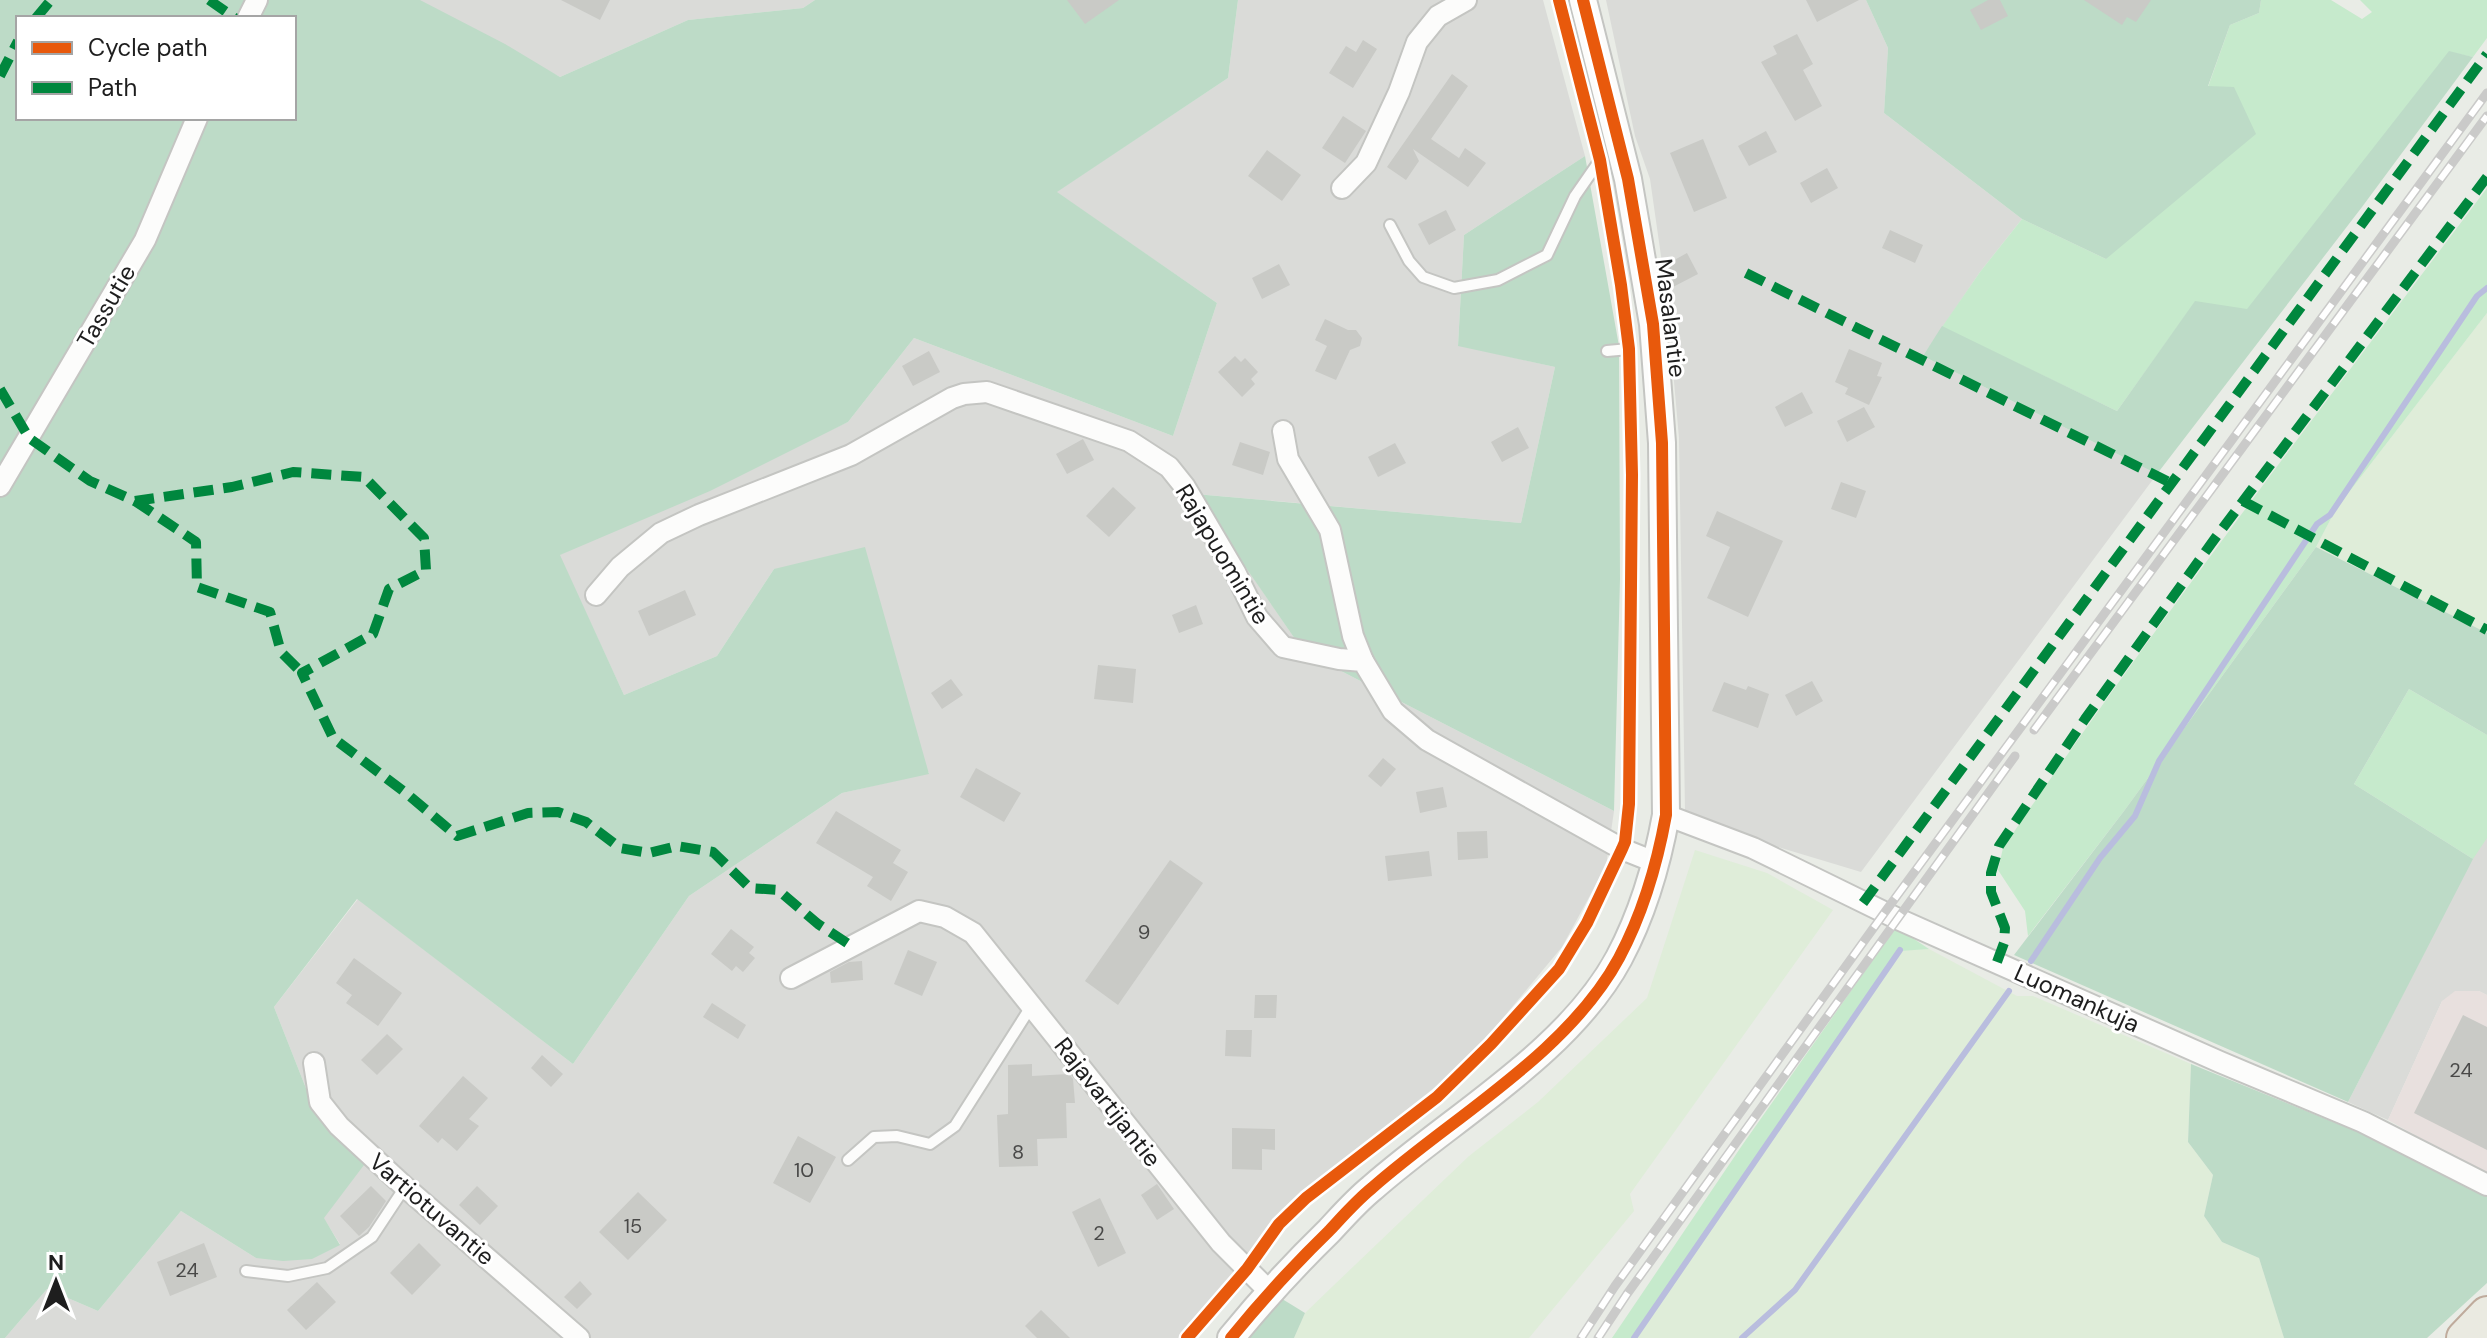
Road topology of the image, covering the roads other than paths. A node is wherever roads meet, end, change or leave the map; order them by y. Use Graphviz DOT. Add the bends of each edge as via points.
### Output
graph roads {
  1 [pos="1466,0"];
  2 [pos="1585,1"];
  3 [pos="196,120"];
  4 [pos="1600,160"];
  5 [pos="1342,188"];
  6 [pos="1390,225"];
  7 [pos="1629,349"];
  8 [pos="1607,351"];
  9 [pos="1283,431"];
  10 [pos="0,486"];
  11 [pos="596,595"];
  12 [pos="1363,661"];
  13 [pos="1666,815"];
  14 [pos="1657,863"];
  15 [pos="791,978"];
  16 [pos="1032,1005"];
  17 [pos="314,1063"];
  18 [pos="848,1160"];
  19 [pos="2487,1185"];
  20 [pos="405,1187"];
  21 [pos="246,1271"];
  22 [pos="1269,1291"];
  23 [pos="2487,1314"];
  24 [pos="579,1338"];
  25 [pos="1231,1338"];
  26 [pos="2464,1338"];
  1 -- 5 [label="street" via="1438,16 1417,42 1366,163"];
  2 -- 13 [label="street, Masalantie" via="1628,179 1653,324 1662,443"];
  3 -- 10 [label="street, Tassutie" via="145,240"];
  4 -- 6 [label="lane" via="1575,196 1547,255 1498,280 1454,288 1423,277"];
  7 -- 8 [label="lane"];
  9 -- 12 [label="street" via="1288,459 1330,530"];
  11 -- 12 [label="street, Rajapuomintie" via="661,533 851,455 952,398 987,392 1129,441 1169,467 1257,617 1283,647"];
  12 -- 14 [label="street" via="1393,711 1427,740 1622,849"];
  13 -- 14 [label="street, Masalantie"];
  13 -- 19 [label="street, Luomankuja" via="1753,848 1898,919 2363,1122"];
  14 -- 22 [label="street, Masalantie" via="1618,960 1564,1029 1369,1190"];
  15 -- 16 [label="street, Rajavartijantie" via="919,911 945,917 973,933"];
  16 -- 18 [label="lane" via="955,1126 930,1144 874,1137"];
  16 -- 22 [label="street, Rajavartijantie" via="1221,1243"];
  17 -- 20 [label="street, Vartiotuvantie" via="320,1102"];
  20 -- 21 [label="lane" via="372,1237 327,1268 288,1276"];
  20 -- 24 [label="street, Vartiotuvantie"];
  22 -- 25 [label="street, Masalantie"];
  23 -- 26 [label="highway"];
}
